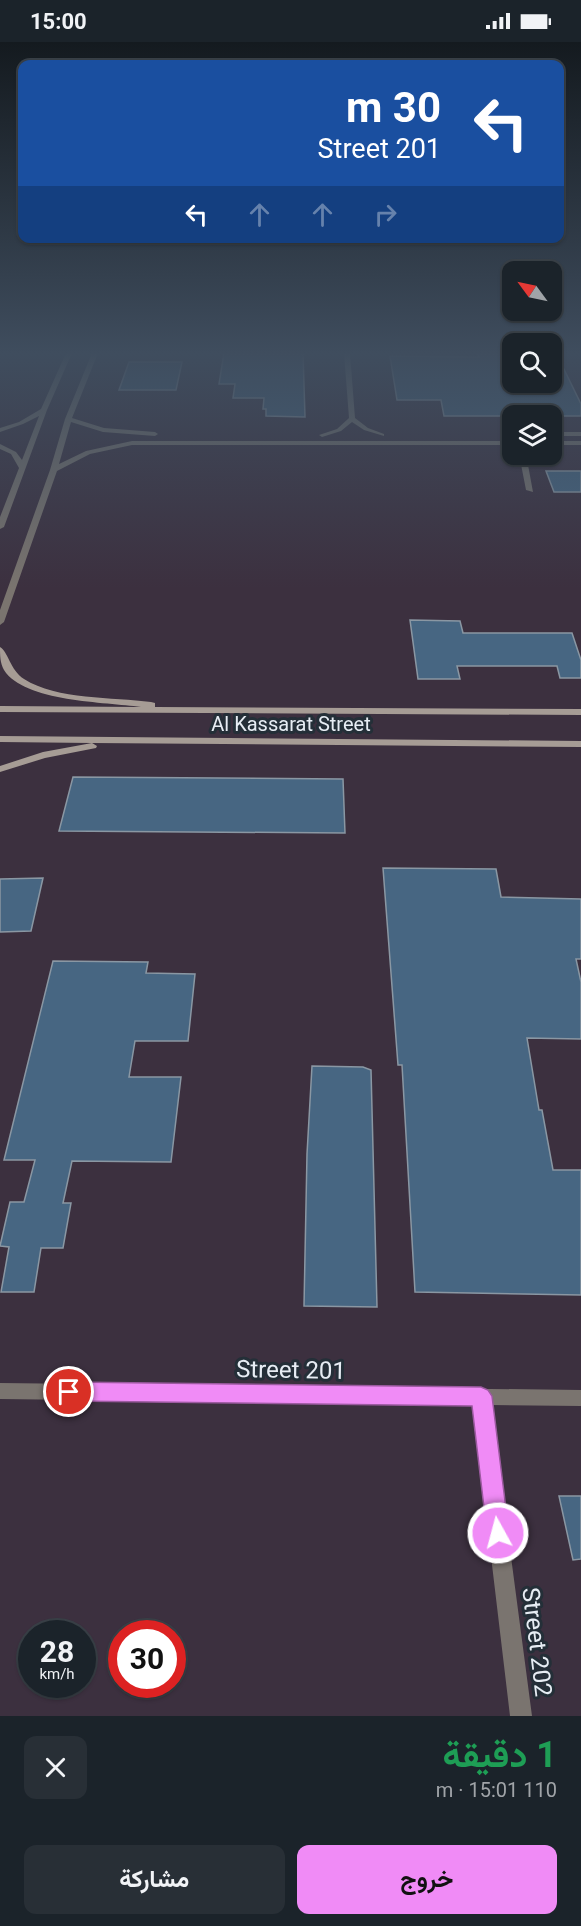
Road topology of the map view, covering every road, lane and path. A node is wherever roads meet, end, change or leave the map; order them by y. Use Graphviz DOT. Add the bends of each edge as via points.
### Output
graph roads {
  1 [pos="36,431"];
  2 [pos="64,431"];
  3 [pos="112,431"];
  4 [pos="335,431"];
  5 [pos="372,431"];
  6 [pos="562,434"];
  7 [pos="581,434"];
  8 [pos="321,435"];
  9 [pos="382,435"];
  10 [pos="502,435"];
  11 [pos="502,443"];
  12 [pos="562,443"];
  13 [pos="581,443"];
  14 [pos="0,446"];
  15 [pos="524,465"];
  16 [pos="22,467"];
  17 [pos="54,470"];
  18 [pos="530,490"];
  19 [pos="0,528"];
  20 [pos="0,622"];
  21 [pos="0,650"];
  22 [pos="0,709"];
  23 [pos="191,711"];
  24 [pos="581,712"];
  25 [pos="0,739"];
  26 [pos="120,741"];
  27 [pos="581,744"];
  28 [pos="0,769"];
  29 [pos="0,1391"];
  30 [pos="481,1396"];
  31 [pos="581,1398"];
  32 [pos="521,1716"];
  1 -- 16 [label="street"];
  2 -- 17 [label="street"];
  3 -- 8 [label="street"];
  4 -- 8 [label="street"];
  5 -- 9 [label="street"];
  6 -- 7 [label="street"];
  8 -- 9 [label="street"];
  9 -- 10 [label="street"];
  11 -- 17 [label="street" via="139,442 88,453"];
  12 -- 13 [label="street"];
  14 -- 16 [label="street" via="14,453"];
  15 -- 18 [label="street"];
  16 -- 19 [label="street"];
  17 -- 20 [label="street"];
  21 -- 23 [label="street" via="10,672 32,687"];
  22 -- 23 [label="street, Al Kassarat Street"];
  23 -- 24 [label="street, Al Kassarat Street"];
  25 -- 26 [label="street, Al Kassarat Street"];
  26 -- 27 [label="street, Al Kassarat Street"];
  26 -- 28 [label="street" via="43,754"];
  29 -- 30 [label="street, Street 201"];
  30 -- 31 [label="street, Street 201"];
  30 -- 32 [label="street, Street 202"];
}
